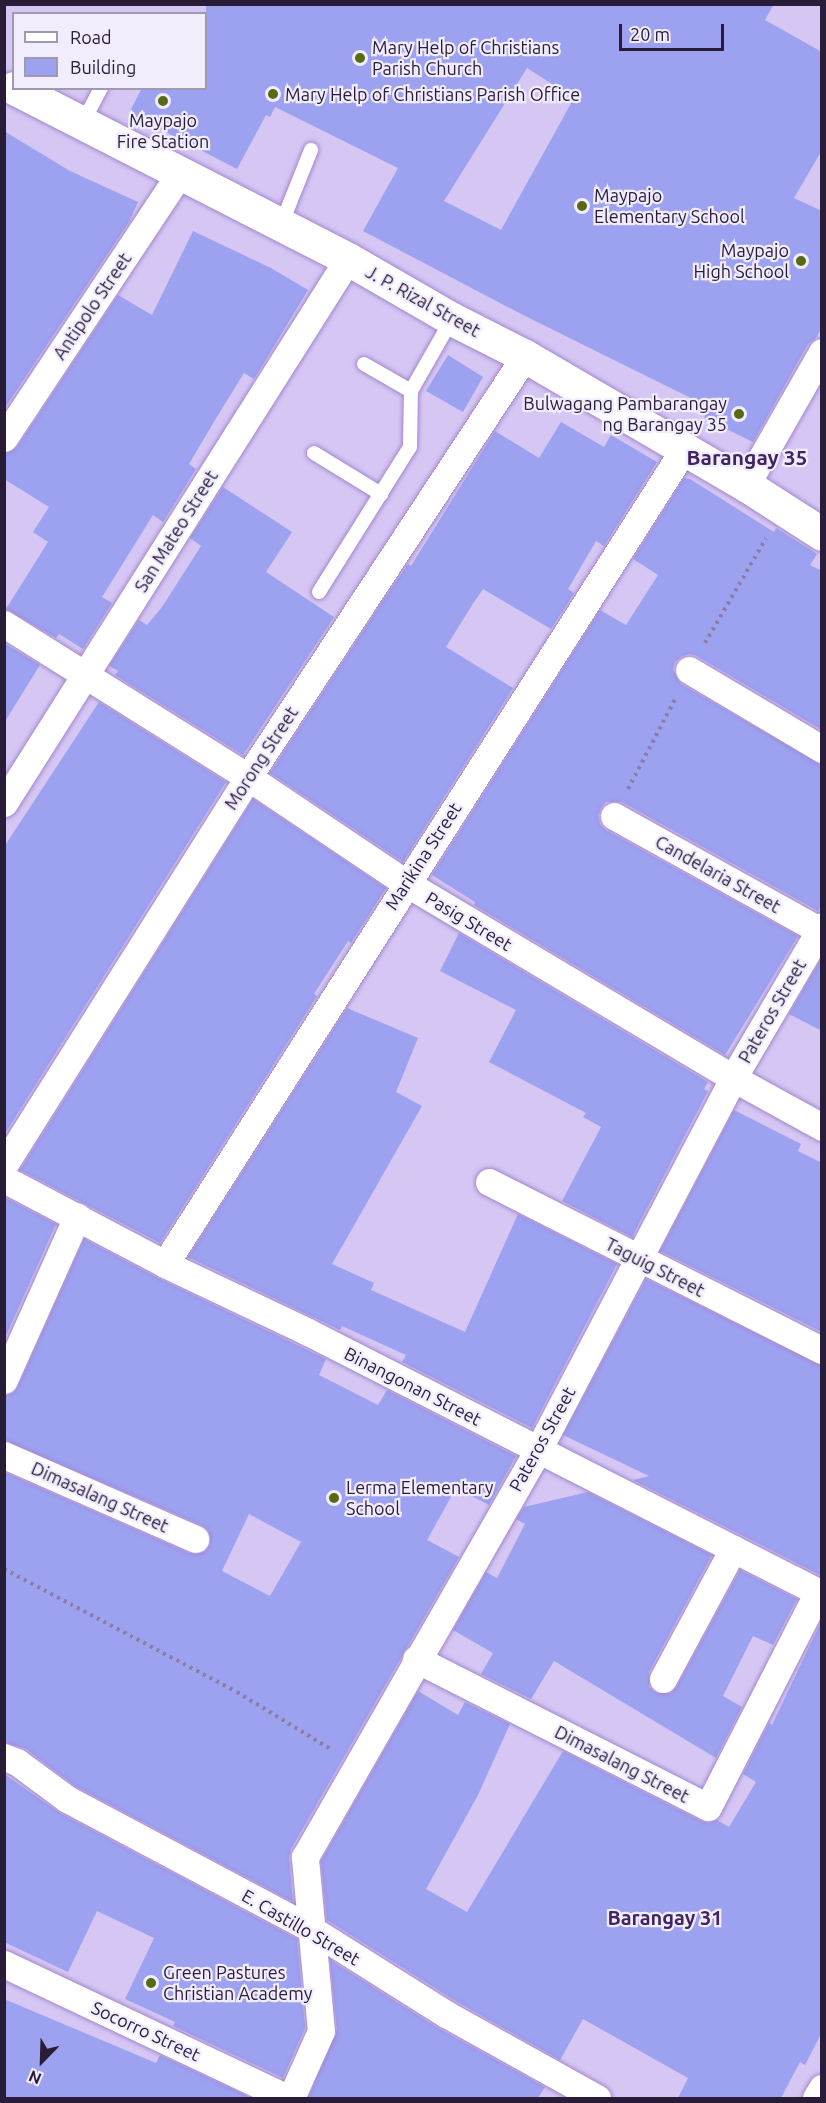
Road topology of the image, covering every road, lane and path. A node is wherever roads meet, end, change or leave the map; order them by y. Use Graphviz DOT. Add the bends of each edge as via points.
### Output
graph roads {
  1 [pos="9,89"];
  2 [pos="100,90"];
  3 [pos="82,124"];
  4 [pos="311,150"];
  5 [pos="180,173"];
  6 [pos="281,225"];
  7 [pos="348,259"];
  8 [pos="453,319"];
  9 [pos="822,352"];
  10 [pos="525,356"];
  11 [pos="364,364"];
  12 [pos="411,391"];
  13 [pos="4,438"];
  14 [pos="684,449"];
  15 [pos="314,453"];
  16 [pos="746,485"];
  17 [pos="381,494"];
  18 [pos="822,534"];
  19 [pos="320,592"];
  20 [pos="4,624"];
  21 [pos="689,670"];
  22 [pos="84,676"];
  23 [pos="822,748"];
  24 [pos="248,777"];
  25 [pos="4,803"];
  26 [pos="614,816"];
  27 [pos="405,883"];
  28 [pos="821,929"];
  29 [pos="733,1078"];
  30 [pos="822,1127"];
  31 [pos="4,1165"];
  32 [pos="4,1179"];
  33 [pos="489,1182"];
  34 [pos="78,1217"];
  35 [pos="638,1259"];
  36 [pos="165,1264"];
  37 [pos="822,1350"];
  38 [pos="4,1380"];
  39 [pos="538,1450"];
  40 [pos="4,1455"];
  41 [pos="195,1539"];
  42 [pos="733,1549"];
  43 [pos="4,1569"];
  44 [pos="820,1593"];
  45 [pos="416,1659"];
  46 [pos="663,1679"];
  47 [pos="4,1757"];
  48 [pos="356,1764"];
  49 [pos="311,1929"];
  50 [pos="4,1964"];
  51 [pos="822,2088"];
  52 [pos="290,2098"];
  53 [pos="597,2098"];
  54 [pos="816,2098"];
  1 -- 3 [label="street, J. P. Rizal Street"];
  2 -- 3 [label="lane"];
  3 -- 5 [label="street, J. P. Rizal Street"];
  4 -- 6 [label="lane"];
  5 -- 6 [label="street, J. P. Rizal Street"];
  5 -- 13 [label="street, Antipolo Street"];
  6 -- 7 [label="street, J. P. Rizal Street"];
  7 -- 8 [label="street, J. P. Rizal Street"];
  7 -- 22 [label="street, San Mateo Street"];
  8 -- 10 [label="street, J. P. Rizal Street"];
  8 -- 12 [label="lane"];
  9 -- 16 [label="street"];
  10 -- 14 [label="street, J. P. Rizal Street"];
  10 -- 24 [label="street, Morong Street"];
  11 -- 12 [label="lane"];
  12 -- 17 [label="lane" via="410,447"];
  14 -- 16 [label="street, J. P. Rizal Street"];
  14 -- 27 [label="street, Marikina Street"];
  15 -- 17 [label="lane"];
  16 -- 18 [label="street, J. P. Rizal Street"];
  17 -- 19 [label="lane"];
  20 -- 22 [label="street, Pasig Street"];
  21 -- 23 [label="street"];
  22 -- 24 [label="street, Pasig Street"];
  22 -- 25 [label="street, San Mateo Street"];
  24 -- 27 [label="street, Pasig Street"];
  24 -- 31 [label="street, Morong Street"];
  26 -- 28 [label="street, Candelaria Street"];
  27 -- 29 [label="street, Pasig Street"];
  27 -- 36 [label="street, Marikina Street"];
  28 -- 29 [label="street, Pateros Street"];
  29 -- 30 [label="street, Pasig Street"];
  29 -- 35 [label="street, Pateros Street"];
  32 -- 34 [label="street, Binangonan Street"];
  33 -- 35 [label="street, Taguig Street"];
  34 -- 36 [label="street, Binangonan Street"];
  34 -- 38 [label="street"];
  35 -- 37 [label="street, Taguig Street"];
  35 -- 39 [label="street, Pateros Street"];
  36 -- 39 [label="street, Binangonan Street"];
  39 -- 42 [label="street, Binangonan Street"];
  39 -- 45 [label="street, Pateros Street"];
  40 -- 41 [label="street, Dimasalang Street"];
  42 -- 44 [label="street, Binangonan Street"];
  42 -- 46 [label="street"];
  43 -- 48 [label="path" via="237,1692"];
  44 -- 45 [label="street, Dimasalang Street" via="708,1808"];
  45 -- 48 [label="street, Pateros Street"];
  47 -- 49 [label="street, E. Castillo Street" via="17,1762 67,1799"];
  48 -- 49 [label="street, Pateros Street" via="305,1857"];
  49 -- 52 [label="street, Pateros Street" via="321,2031"];
  49 -- 53 [label="street, E. Castillo Street" via="446,2014"];
  50 -- 52 [label="street, Socorro Street"];
  51 -- 54 [label="street"];
}
